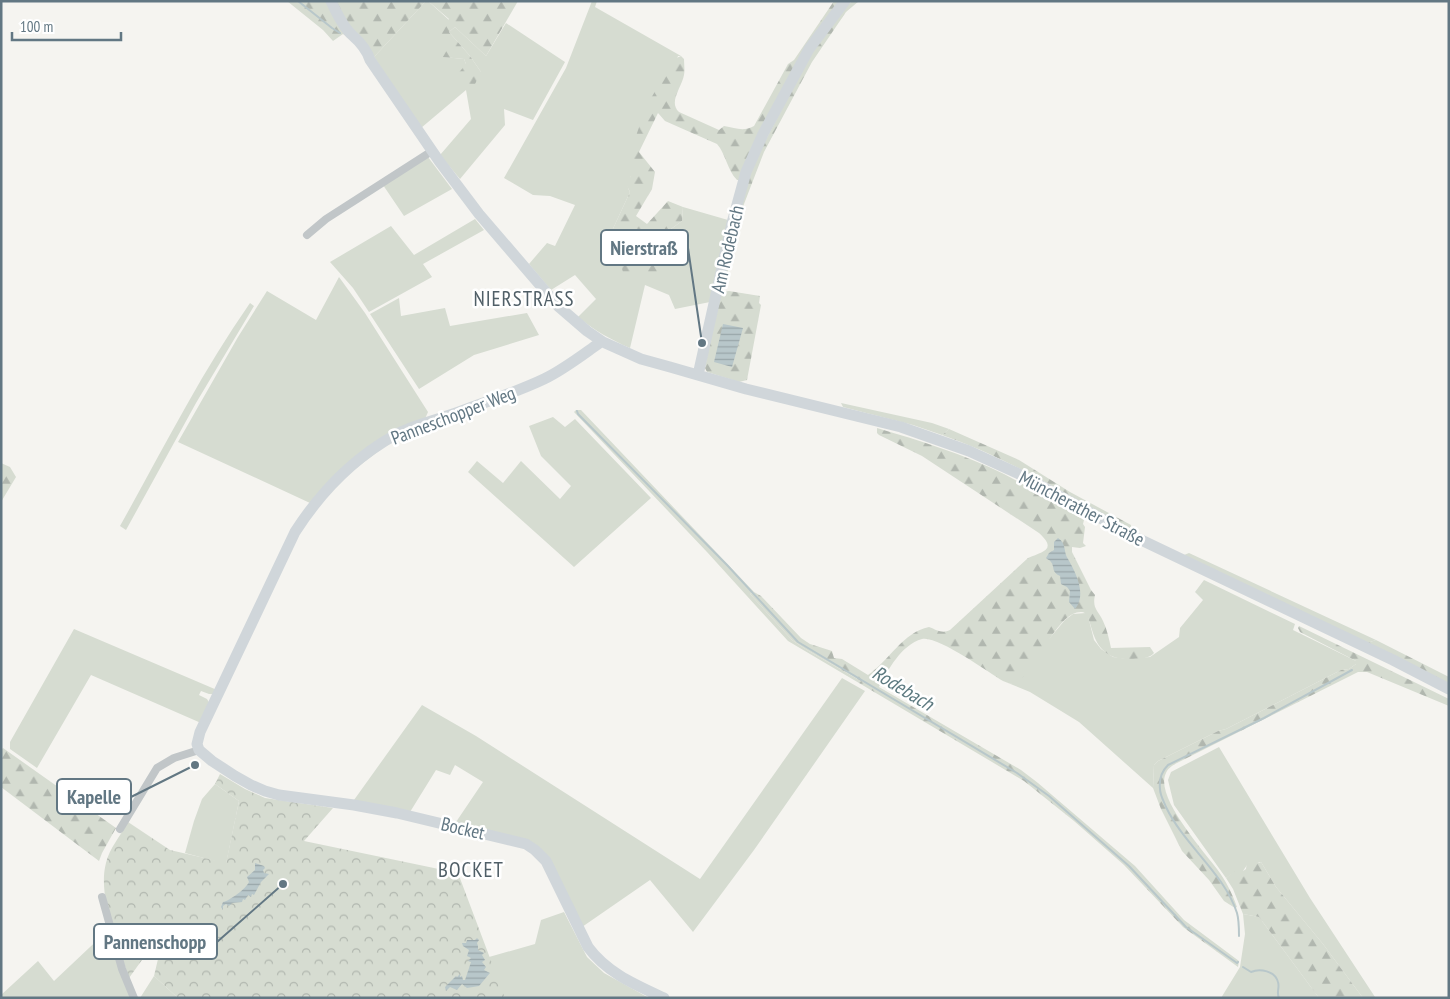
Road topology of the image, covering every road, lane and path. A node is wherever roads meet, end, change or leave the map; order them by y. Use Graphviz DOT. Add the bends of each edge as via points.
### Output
graph roads {
  1 [pos="331,1"];
  2 [pos="845,1"];
  3 [pos="432,151"];
  4 [pos="307,235"];
  5 [pos="600,340"];
  6 [pos="698,375"];
  7 [pos="1449,688"];
  8 [pos="199,750"];
  9 [pos="120,829"];
  10 [pos="102,897"];
  11 [pos="134,998"];
  12 [pos="664,998"];
  1 -- 3 [label="street" via="334,10 368,54"];
  2 -- 6 [label="street, Am Rodebach" via="809,50 746,172 733,216"];
  3 -- 4 [label="street" via="326,219"];
  3 -- 5 [label="street" via="479,214 558,306"];
  5 -- 6 [label="street" via="642,359"];
  5 -- 8 [label="street, Panneschopper Weg" via="545,379 397,434 361,458 316,500 295,532 220,689 200,734"];
  6 -- 7 [label="street, Müncherather Straße" via="894,425 969,451 1017,473 1137,538"];
  8 -- 9 [label="street" via="157,768"];
  8 -- 12 [label="street, Bocket" via="251,785 279,795 354,805 526,844 546,861 596,958 619,975"];
  10 -- 11 [label="street" via="122,969"];
}
